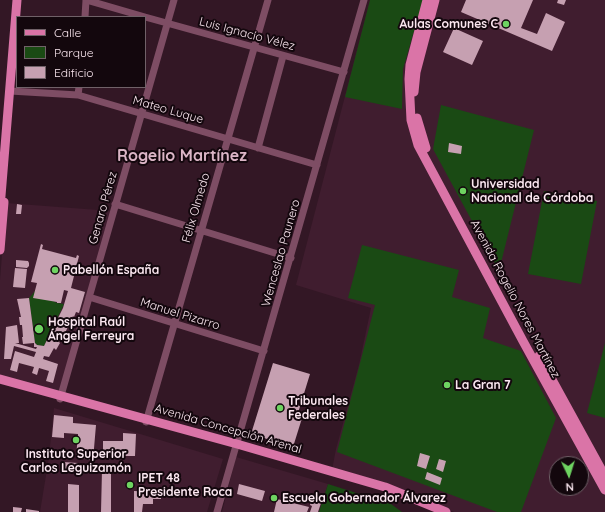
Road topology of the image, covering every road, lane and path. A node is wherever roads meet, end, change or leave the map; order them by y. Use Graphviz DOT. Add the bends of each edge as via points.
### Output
graph roads {
  1 [pos="17,0"];
  2 [pos="21,0"];
  3 [pos="86,0"];
  4 [pos="174,0"];
  5 [pos="268,0"];
  6 [pos="364,0"];
  7 [pos="427,0"];
  8 [pos="435,0"];
  9 [pos="19,16"];
  10 [pos="85,16"];
  11 [pos="142,16"];
  12 [pos="146,17"];
  13 [pos="167,24"];
  14 [pos="254,48"];
  15 [pos="16,53"];
  16 [pos="283,56"];
  17 [pos="344,72"];
  18 [pos="79,88"];
  19 [pos="11,91"];
  20 [pos="78,95"];
  21 [pos="141,113"];
  22 [pos="228,139"];
  23 [pos="258,148"];
  24 [pos="317,165"];
  25 [pos="115,204"];
  26 [pos="0,208"];
  27 [pos="201,231"];
  28 [pos="0,250"];
  29 [pos="291,258"];
  30 [pos="89,297"];
  31 [pos="174,323"];
  32 [pos="264,351"];
  33 [pos="0,379"];
  34 [pos="0,382"];
  35 [pos="60,398"];
  36 [pos="146,421"];
  37 [pos="236,446"];
  38 [pos="605,476"];
  39 [pos="605,490"];
  40 [pos="217,512"];
  41 [pos="436,512"];
  42 [pos="446,512"];
  1 -- 19 [label="main road"];
  2 -- 9 [label="main road"];
  3 -- 10 [label="street"];
  3 -- 11 [label="street, Luis Ignacio Vélez"];
  4 -- 13 [label="street, Genaro Pérez"];
  5 -- 14 [label="street, Félix Olmedo"];
  6 -- 17 [label="street, Wenceslao Paunero"];
  7 -- 39 [label="main road, Avenida Rogelio Nores Martínez" via="408,79 411,120 418,145"];
  8 -- 38 [label="main road, Avenida Rogelio Nores Martínez" via="414,88 416,113 424,144"];
  12 -- 13 [label="street, Luis Ignacio Vélez"];
  13 -- 14 [label="street, Luis Ignacio Vélez"];
  13 -- 21 [label="street, Genaro Pérez"];
  14 -- 16 [label="street, Luis Ignacio Vélez"];
  14 -- 22 [label="street, Félix Olmedo"];
  15 -- 19 [label="main road"];
  16 -- 17 [label="street, Luis Ignacio Vélez"];
  16 -- 23 [label="street"];
  17 -- 24 [label="street, Wenceslao Paunero"];
  18 -- 20 [label="street"];
  19 -- 20 [label="street, Mateo Luque"];
  19 -- 26 [label="main road"];
  19 -- 28 [label="main road"];
  20 -- 21 [label="street, Mateo Luque"];
  21 -- 22 [label="street, Mateo Luque"];
  21 -- 25 [label="street, Genaro Pérez"];
  22 -- 23 [label="street, Mateo Luque"];
  22 -- 27 [label="street, Félix Olmedo"];
  23 -- 24 [label="street, Mateo Luque"];
  24 -- 29 [label="street, Wenceslao Paunero"];
  25 -- 27 [label="street"];
  25 -- 30 [label="street, Genaro Pérez"];
  27 -- 29 [label="street"];
  27 -- 31 [label="street, Félix Olmedo"];
  29 -- 32 [label="street, Wenceslao Paunero"];
  30 -- 31 [label="street, Manuel Pizarro"];
  30 -- 35 [label="street, Genaro Pérez"];
  31 -- 32 [label="street, Manuel Pizarro"];
  31 -- 36 [label="street, Félix Olmedo"];
  32 -- 37 [label="street, Wenceslao Paunero"];
  33 -- 35 [label="main road, Avenida Concepción Arenal"];
  34 -- 35 [label="main road, Avenida Concepción Arenal"];
  35 -- 36 [label="main road, Avenida Concepción Arenal"];
  36 -- 37 [label="main road, Avenida Concepción Arenal"];
  37 -- 40 [label="street, Wenceslao Paunero"];
  37 -- 41 [label="main road, Avenida Concepción Arenal" via="382,490"];
  37 -- 42 [label="main road, Avenida Concepción Arenal" via="385,487"];
}
